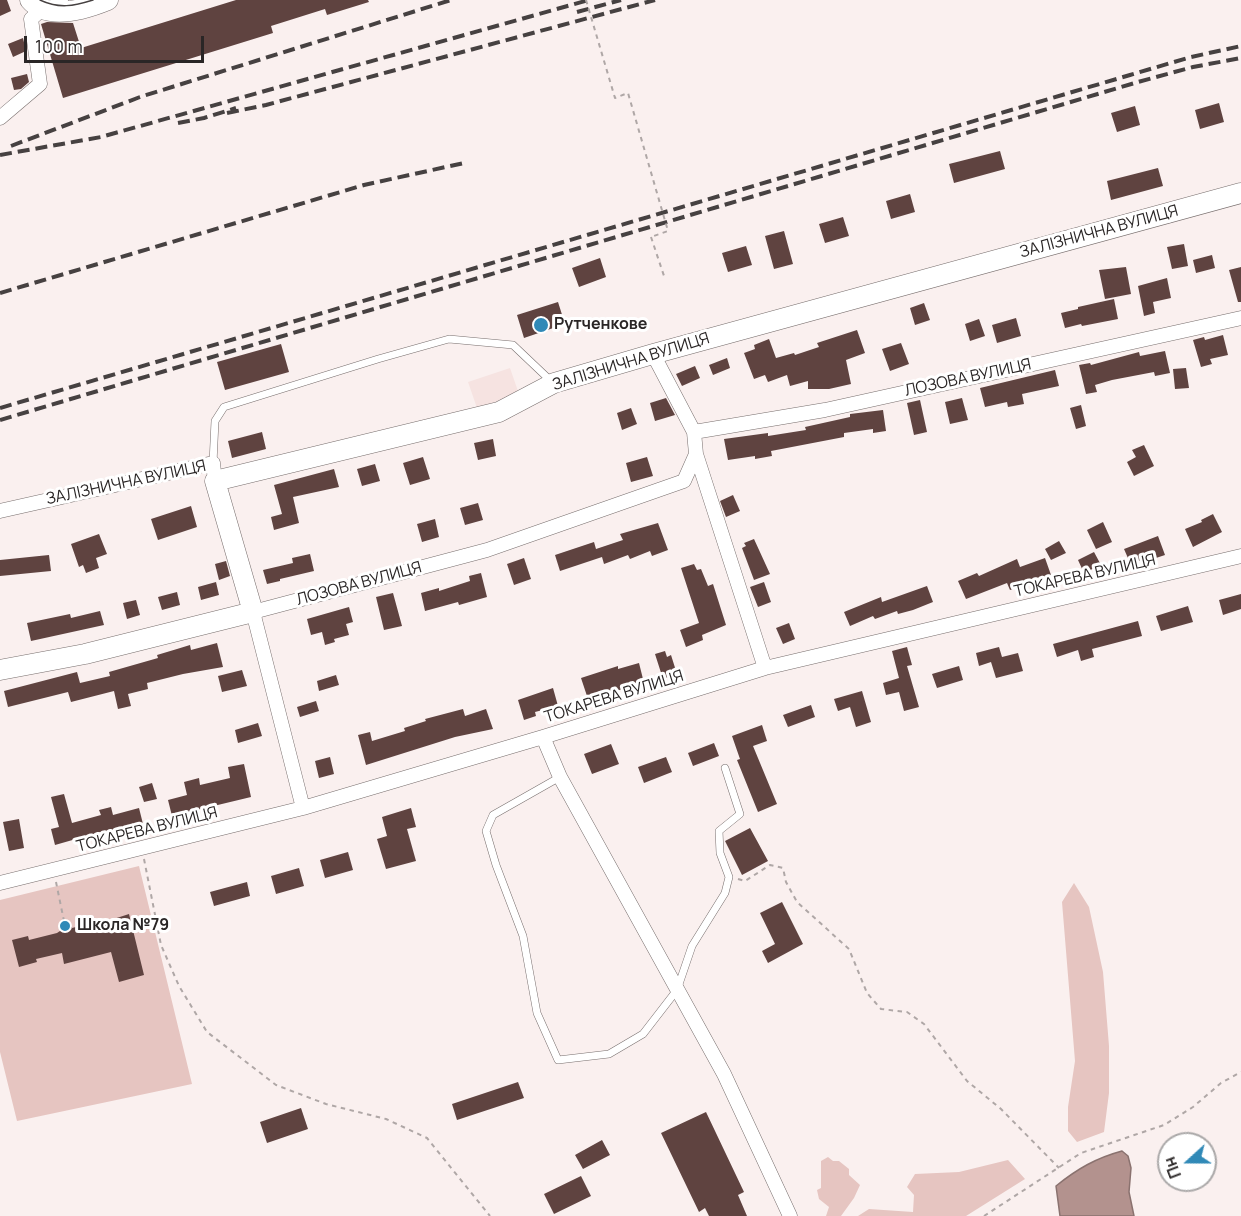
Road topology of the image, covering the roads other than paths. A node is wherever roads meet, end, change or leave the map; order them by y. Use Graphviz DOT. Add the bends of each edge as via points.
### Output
graph roads {
  1 [pos="61,0"];
  2 [pos="108,0"];
  3 [pos="36,5"];
  4 [pos="0,118"];
  5 [pos="1241,193"];
  6 [pos="1241,318"];
  7 [pos="653,354"];
  8 [pos="554,383"];
  9 [pos="694,432"];
  10 [pos="696,454"];
  11 [pos="214,472"];
  12 [pos="0,511"];
  13 [pos="1241,556"];
  14 [pos="253,612"];
  15 [pos="765,668"];
  16 [pos="0,670"];
  17 [pos="543,737"];
  18 [pos="725,768"];
  19 [pos="560,777"];
  20 [pos="303,808"];
  21 [pos="0,883"];
  22 [pos="677,990"];
  23 [pos="790,1216"];
  1 -- 3 [label="street" via="57,6"];
  2 -- 3 [label="main road" via="68,11"];
  3 -- 4 [label="street" via="31,19 40,84"];
  5 -- 7 [label="main road, ЗАЛІЗНИЧНА ВУЛИЦЯ"];
  6 -- 9 [label="street, ЛОЗОВА ВУЛИЦЯ" via="825,410"];
  7 -- 8 [label="main road, ЗАЛІЗНИЧНА ВУЛИЦЯ"];
  7 -- 9 [label="street"];
  8 -- 11 [label="main road, ЗАЛІЗНИЧНА ВУЛИЦЯ" via="499,412"];
  8 -- 11 [label="lane" via="513,345 449,339 224,407 215,421"];
  9 -- 10 [label="street"];
  10 -- 14 [label="street, ЛОЗОВА ВУЛИЦЯ" via="684,481 487,550"];
  10 -- 15 [label="street"];
  11 -- 12 [label="street, ЗАЛІЗНИЧНА ВУЛИЦЯ"];
  11 -- 14 [label="main road"];
  13 -- 15 [label="street, ТОКАРЕВА ВУЛИЦЯ"];
  14 -- 16 [label="main road, ЛОЗОВА ВУЛИЦЯ" via="85,654"];
  14 -- 20 [label="street"];
  15 -- 17 [label="street, ТОКАРЕВА ВУЛИЦЯ"];
  17 -- 19 [label="street"];
  17 -- 20 [label="street, ТОКАРЕВА ВУЛИЦЯ"];
  18 -- 22 [label="lane" via="740,814 719,831 720,853 729,877 725,893 692,946"];
  19 -- 22 [label="street"];
  19 -- 22 [label="lane" via="493,815 486,831 523,936 537,1013 558,1060 609,1054 635,1039"];
  20 -- 21 [label="street, ТОКАРЕВА ВУЛИЦЯ"];
  22 -- 23 [label="street" via="724,1074"];
}
